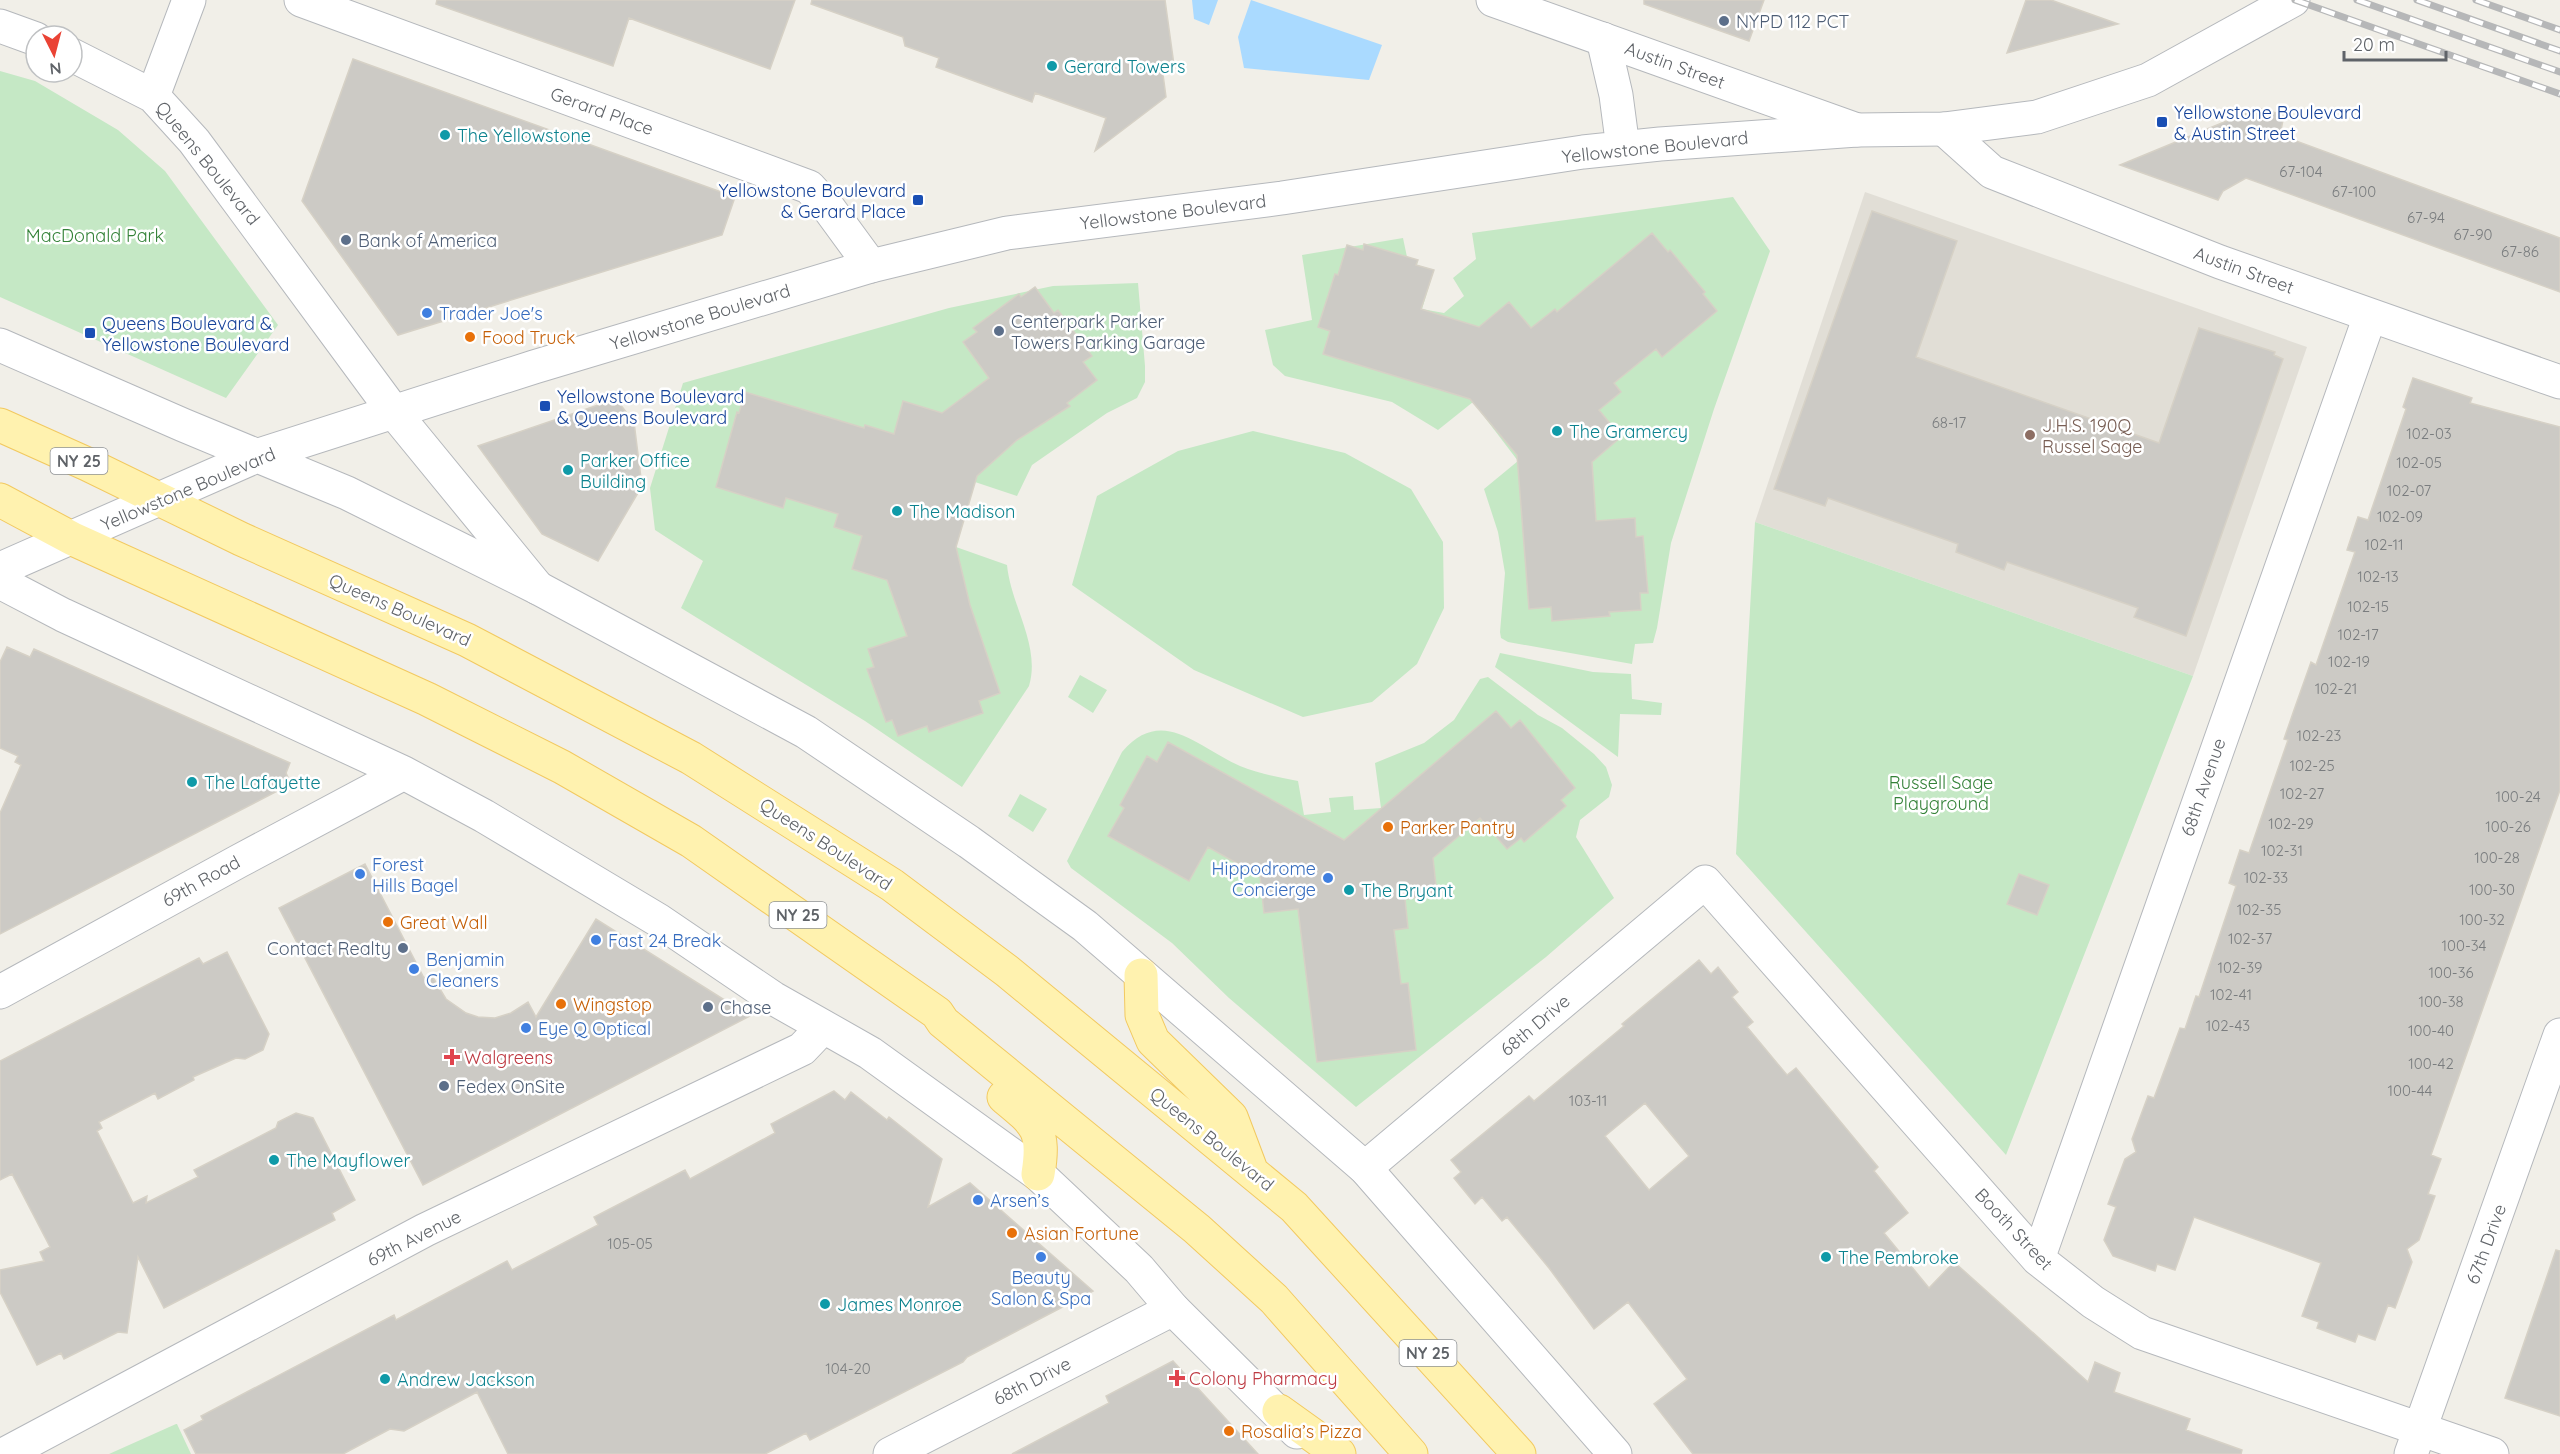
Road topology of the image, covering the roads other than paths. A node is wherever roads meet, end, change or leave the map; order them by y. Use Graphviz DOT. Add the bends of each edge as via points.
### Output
graph roads {
  1 [pos="189,0"];
  2 [pos="301,0"];
  3 [pos="1493,0"];
  4 [pos="2293,0"];
  5 [pos="0,26"];
  6 [pos="24,35"];
  7 [pos="1602,39"];
  8 [pos="84,61"];
  9 [pos="153,96"];
  10 [pos="1944,129"];
  11 [pos="1857,130"];
  12 [pos="1623,148"];
  13 [pos="871,266"];
  14 [pos="2370,316"];
  15 [pos="0,345"];
  16 [pos="2560,382"];
  17 [pos="393,411"];
  18 [pos="0,425"];
  19 [pos="259,455"];
  20 [pos="157,499"];
  21 [pos="0,500"];
  22 [pos="73,539"];
  23 [pos="0,569"];
  24 [pos="0,582"];
  25 [pos="538,588"];
  26 [pos="404,773"];
  27 [pos="1705,882"];
  28 [pos="1141,975"];
  29 [pos="0,992"];
  30 [pos="943,1022"];
  31 [pos="823,1027"];
  32 [pos="2560,1035"];
  33 [pos="1365,1168"];
  34 [pos="1252,1172"];
  35 [pos="1038,1174"];
  36 [pos="2038,1258"];
  37 [pos="1173,1309"];
  38 [pos="1279,1411"];
  39 [pos="2416,1441"];
  40 [pos="5,1451"];
  41 [pos="890,1454"];
  42 [pos="1317,1454"];
  43 [pos="1339,1454"];
  44 [pos="1411,1454"];
  45 [pos="1519,1454"];
  46 [pos="1615,1454"];
  47 [pos="2492,1454"];
  1 -- 9 [label="street"];
  2 -- 13 [label="street, Gerard Place" via="809,187"];
  3 -- 7 [label="street, Austin Street"];
  4 -- 10 [label="street, Yellowstone Boulevard" via="2148,80 2037,117"];
  5 -- 6 [label="street"];
  7 -- 11 [label="street, Austin Street"];
  7 -- 12 [label="street"];
  8 -- 9 [label="street, Queens Boulevard"];
  9 -- 17 [label="street, Queens Boulevard" via="194,141"];
  10 -- 11 [label="street, Yellowstone Boulevard"];
  10 -- 14 [label="street, Austin Street" via="1992,172"];
  11 -- 12 [label="street, Yellowstone Boulevard"];
  12 -- 13 [label="street, Yellowstone Boulevard" via="1008,233"];
  13 -- 17 [label="street, Yellowstone Boulevard"];
  14 -- 16 [label="street, Austin Street"];
  14 -- 36 [label="street, 68th Avenue"];
  15 -- 19 [label="street, Queens Boulevard"];
  17 -- 19 [label="street, Yellowstone Boulevard"];
  17 -- 25 [label="street, Queens Boulevard"];
  18 -- 20 [label="main road, Queens Boulevard / NY 25"];
  19 -- 20 [label="street, Yellowstone Boulevard"];
  19 -- 25 [label="street, Queens Boulevard" via="347,493"];
  20 -- 22 [label="street, Yellowstone Boulevard"];
  20 -- 34 [label="main road, Queens Boulevard / NY 25" via="468,640 692,758 892,885 1007,971"];
  21 -- 22 [label="main road, NY 25"];
  22 -- 23 [label="street, Yellowstone Boulevard"];
  22 -- 30 [label="main road, NY 25" via="427,699 562,767 692,841 937,1012"];
  24 -- 26 [label="street"];
  25 -- 28 [label="street, Queens Boulevard" via="806,732 1018,877 1085,926"];
  26 -- 29 [label="street, 69th Road"];
  26 -- 31 [label="street" via="658,920"];
  27 -- 33 [label="street, 68th Drive"];
  27 -- 36 [label="street, Booth Street"];
  28 -- 33 [label="street, Queens Boulevard"];
  28 -- 34 [label="main road" via="1142,1015 1153,1041 1231,1118"];
  30 -- 35 [label="main road" via="969,1069 1019,1109 1038,1130 1042,1149"];
  30 -- 44 [label="main road, NY 25" via="1197,1229 1274,1299"];
  31 -- 35 [label="street" via="870,1053"];
  31 -- 40 [label="street, 69th Avenue" via="802,1049 425,1230"];
  32 -- 39 [label="street, 67th Drive"];
  33 -- 46 [label="street, Queens Boulevard"];
  34 -- 45 [label="main road, Queens Boulevard / NY 25" via="1294,1207"];
  35 -- 37 [label="street" via="1138,1269"];
  36 -- 39 [label="street, Booth Street" via="2093,1302 2142,1333"];
  37 -- 38 [label="street"];
  37 -- 41 [label="street, 68th Drive"];
  38 -- 42 [label="street"];
  38 -- 43 [label="main road"];
  39 -- 47 [label="street, Booth Street"];
}
